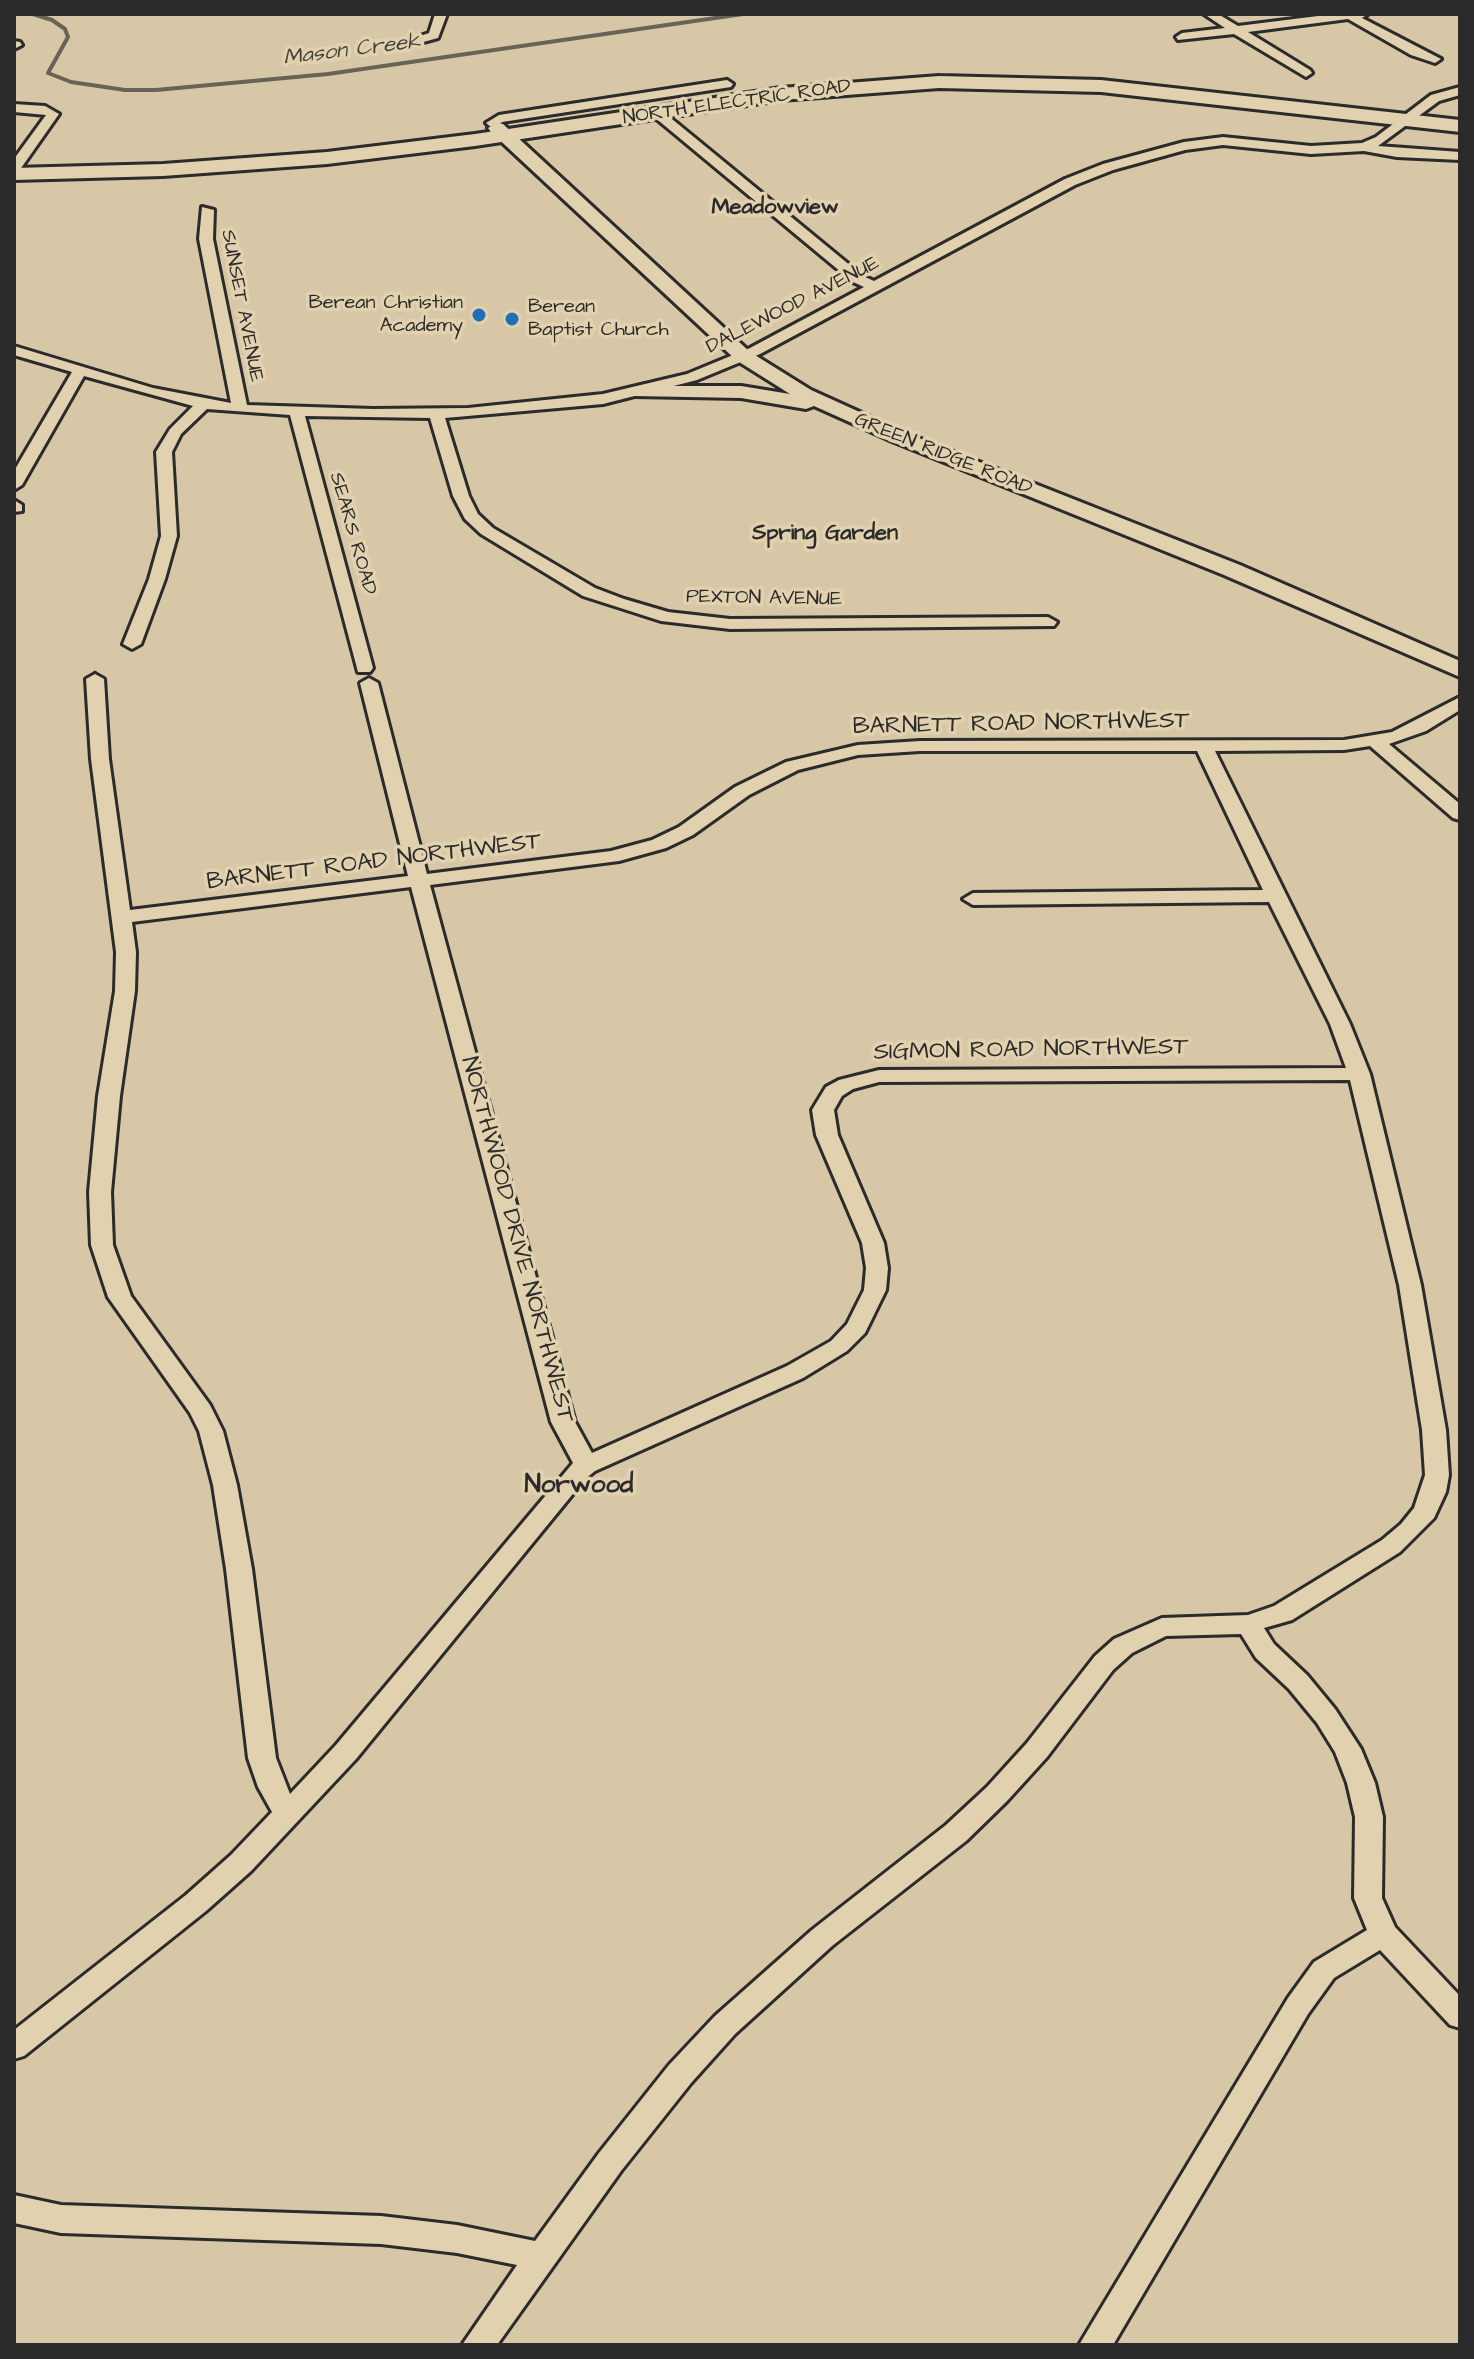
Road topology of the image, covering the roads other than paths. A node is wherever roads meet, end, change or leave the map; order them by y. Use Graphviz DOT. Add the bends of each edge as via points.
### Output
graph roads {
  1 [pos="441,14"];
  2 [pos="1210,14"];
  3 [pos="1348,14"];
  4 [pos="1362,14"];
  5 [pos="1235,29"];
  6 [pos="1182,37"];
  7 [pos="409,44"];
  8 [pos="1435,59"];
  9 [pos="1306,73"];
  10 [pos="727,84"];
  11 [pos="1460,91"];
  12 [pos="650,105"];
  13 [pos="14,108"];
  14 [pos="1414,117"];
  15 [pos="1460,118"];
  16 [pos="1460,126"];
  17 [pos="501,132"];
  18 [pos="1364,147"];
  19 [pos="1460,156"];
  20 [pos="15,168"];
  21 [pos="207,210"];
  22 [pos="875,287"];
  23 [pos="14,350"];
  24 [pos="743,356"];
  25 [pos="80,371"];
  26 [pos="641,392"];
  27 [pos="204,404"];
  28 [pos="240,409"];
  29 [pos="297,412"];
  30 [pos="839,412"];
  31 [pos="436,414"];
  32 [pos="14,485"];
  33 [pos="1048,622"];
  34 [pos="132,644"];
  35 [pos="1460,670"];
  36 [pos="366,675"];
  37 [pos="95,679"];
  38 [pos="1460,702"];
  39 [pos="1376,742"];
  40 [pos="1204,745"];
  41 [pos="1460,814"];
  42 [pos="419,882"];
  43 [pos="1276,896"];
  44 [pos="973,899"];
  45 [pos="122,917"];
  46 [pos="1359,1074"];
  47 [pos="586,1465"];
  48 [pos="1248,1624"];
  49 [pos="288,1815"];
  50 [pos="1383,1934"];
  51 [pos="1460,2016"];
  52 [pos="14,2047"];
  53 [pos="14,2209"];
  54 [pos="542,2256"];
  55 [pos="478,2345"];
  56 [pos="1095,2345"];
  1 -- 7 [label="street" via="434,35"];
  2 -- 5 [label="street"];
  3 -- 4 [label="street"];
  3 -- 5 [label="street"];
  3 -- 8 [label="street"];
  5 -- 6 [label="street"];
  5 -- 9 [label="street"];
  10 -- 12 [label="street"];
  11 -- 14 [label="street, DALEWOOD AVENUE" via="1435,98"];
  12 -- 14 [label="main road, NORTH ELECTRIC ROAD" via="821,89 982,82 1132,89"];
  12 -- 17 [label="main road, NORTH ELECTRIC ROAD"];
  12 -- 22 [label="street" via="858,279"];
  13 -- 20 [label="street" via="53,114"];
  14 -- 15 [label="main road, NORTH ELECTRIC ROAD"];
  14 -- 16 [label="main road, NORTH ELECTRIC ROAD"];
  14 -- 18 [label="street, DALEWOOD AVENUE"];
  17 -- 20 [label="main road, NORTH ELECTRIC ROAD" via="263,154"];
  17 -- 24 [label="street, GREEN RIDGE ROAD"];
  18 -- 19 [label="street"];
  18 -- 22 [label="street, DALEWOOD AVENUE" via="1327,150 1223,141 1146,155 1070,182"];
  21 -- 28 [label="street, SUNSET AVENUE" via="206,239"];
  22 -- 24 [label="street, DALEWOOD AVENUE"];
  23 -- 25 [label="street, DALEWOOD AVENUE"];
  24 -- 26 [label="street, DALEWOOD AVENUE"];
  24 -- 30 [label="street, GREEN RIDGE ROAD"];
  25 -- 27 [label="street, DALEWOOD AVENUE"];
  25 -- 32 [label="street"];
  26 -- 30 [label="street" via="741,392"];
  26 -- 31 [label="street, DALEWOOD AVENUE" via="579,403"];
  27 -- 28 [label="street, DALEWOOD AVENUE"];
  27 -- 34 [label="street" via="175,432 164,452 169,536"];
  28 -- 29 [label="street, DALEWOOD AVENUE"];
  29 -- 31 [label="street, DALEWOOD AVENUE"];
  29 -- 36 [label="street, SEARS ROAD"];
  30 -- 35 [label="street, GREEN RIDGE ROAD" via="1232,570"];
  31 -- 33 [label="street, PEXTON AVENUE" via="471,516 589,592 618,603 667,617 730,624"];
  36 -- 42 [label="street, NORTHWOOD DRIVE NORTHWEST"];
  37 -- 45 [label="street" via="100,759"];
  38 -- 39 [label="street, BARNETT ROAD NORTHWEST" via="1413,731"];
  39 -- 40 [label="street, BARNETT ROAD NORTHWEST"];
  39 -- 41 [label="street"];
  40 -- 42 [label="street, BARNETT ROAD NORTHWEST" via="920,746 846,752 765,778 686,831 646,848 577,864"];
  40 -- 43 [label="street"];
  42 -- 45 [label="street, BARNETT ROAD NORTHWEST"];
  42 -- 47 [label="street, NORTHWOOD DRIVE NORTHWEST" via="563,1422"];
  43 -- 44 [label="street"];
  43 -- 46 [label="street"];
  45 -- 49 [label="street" via="125,991 101,1179 102,1245 120,1297 211,1431 239,1569 262,1758"];
  46 -- 47 [label="street, SIGMON ROAD NORTHWEST" via="879,1076 846,1084 823,1110 827,1135 873,1243 877,1268 875,1290 857,1328 821,1359"];
  46 -- 48 [label="street" via="1410,1285 1434,1430 1434,1492 1425,1512 1391,1546 1307,1600"];
  47 -- 49 [label="street"];
  48 -- 50 [label="street" via="1265,1651 1326,1716 1352,1760 1369,1817 1368,1898"];
  48 -- 54 [label="street" via="1162,1627 1123,1646 1104,1663 997,1794 725,2025 619,2151"];
  49 -- 52 [label="street" via="196,1903"];
  50 -- 51 [label="street"];
  50 -- 56 [label="street" via="1324,1970 1307,1994"];
  53 -- 54 [label="street" via="61,2219 381,2230"];
  54 -- 55 [label="street"];
}
